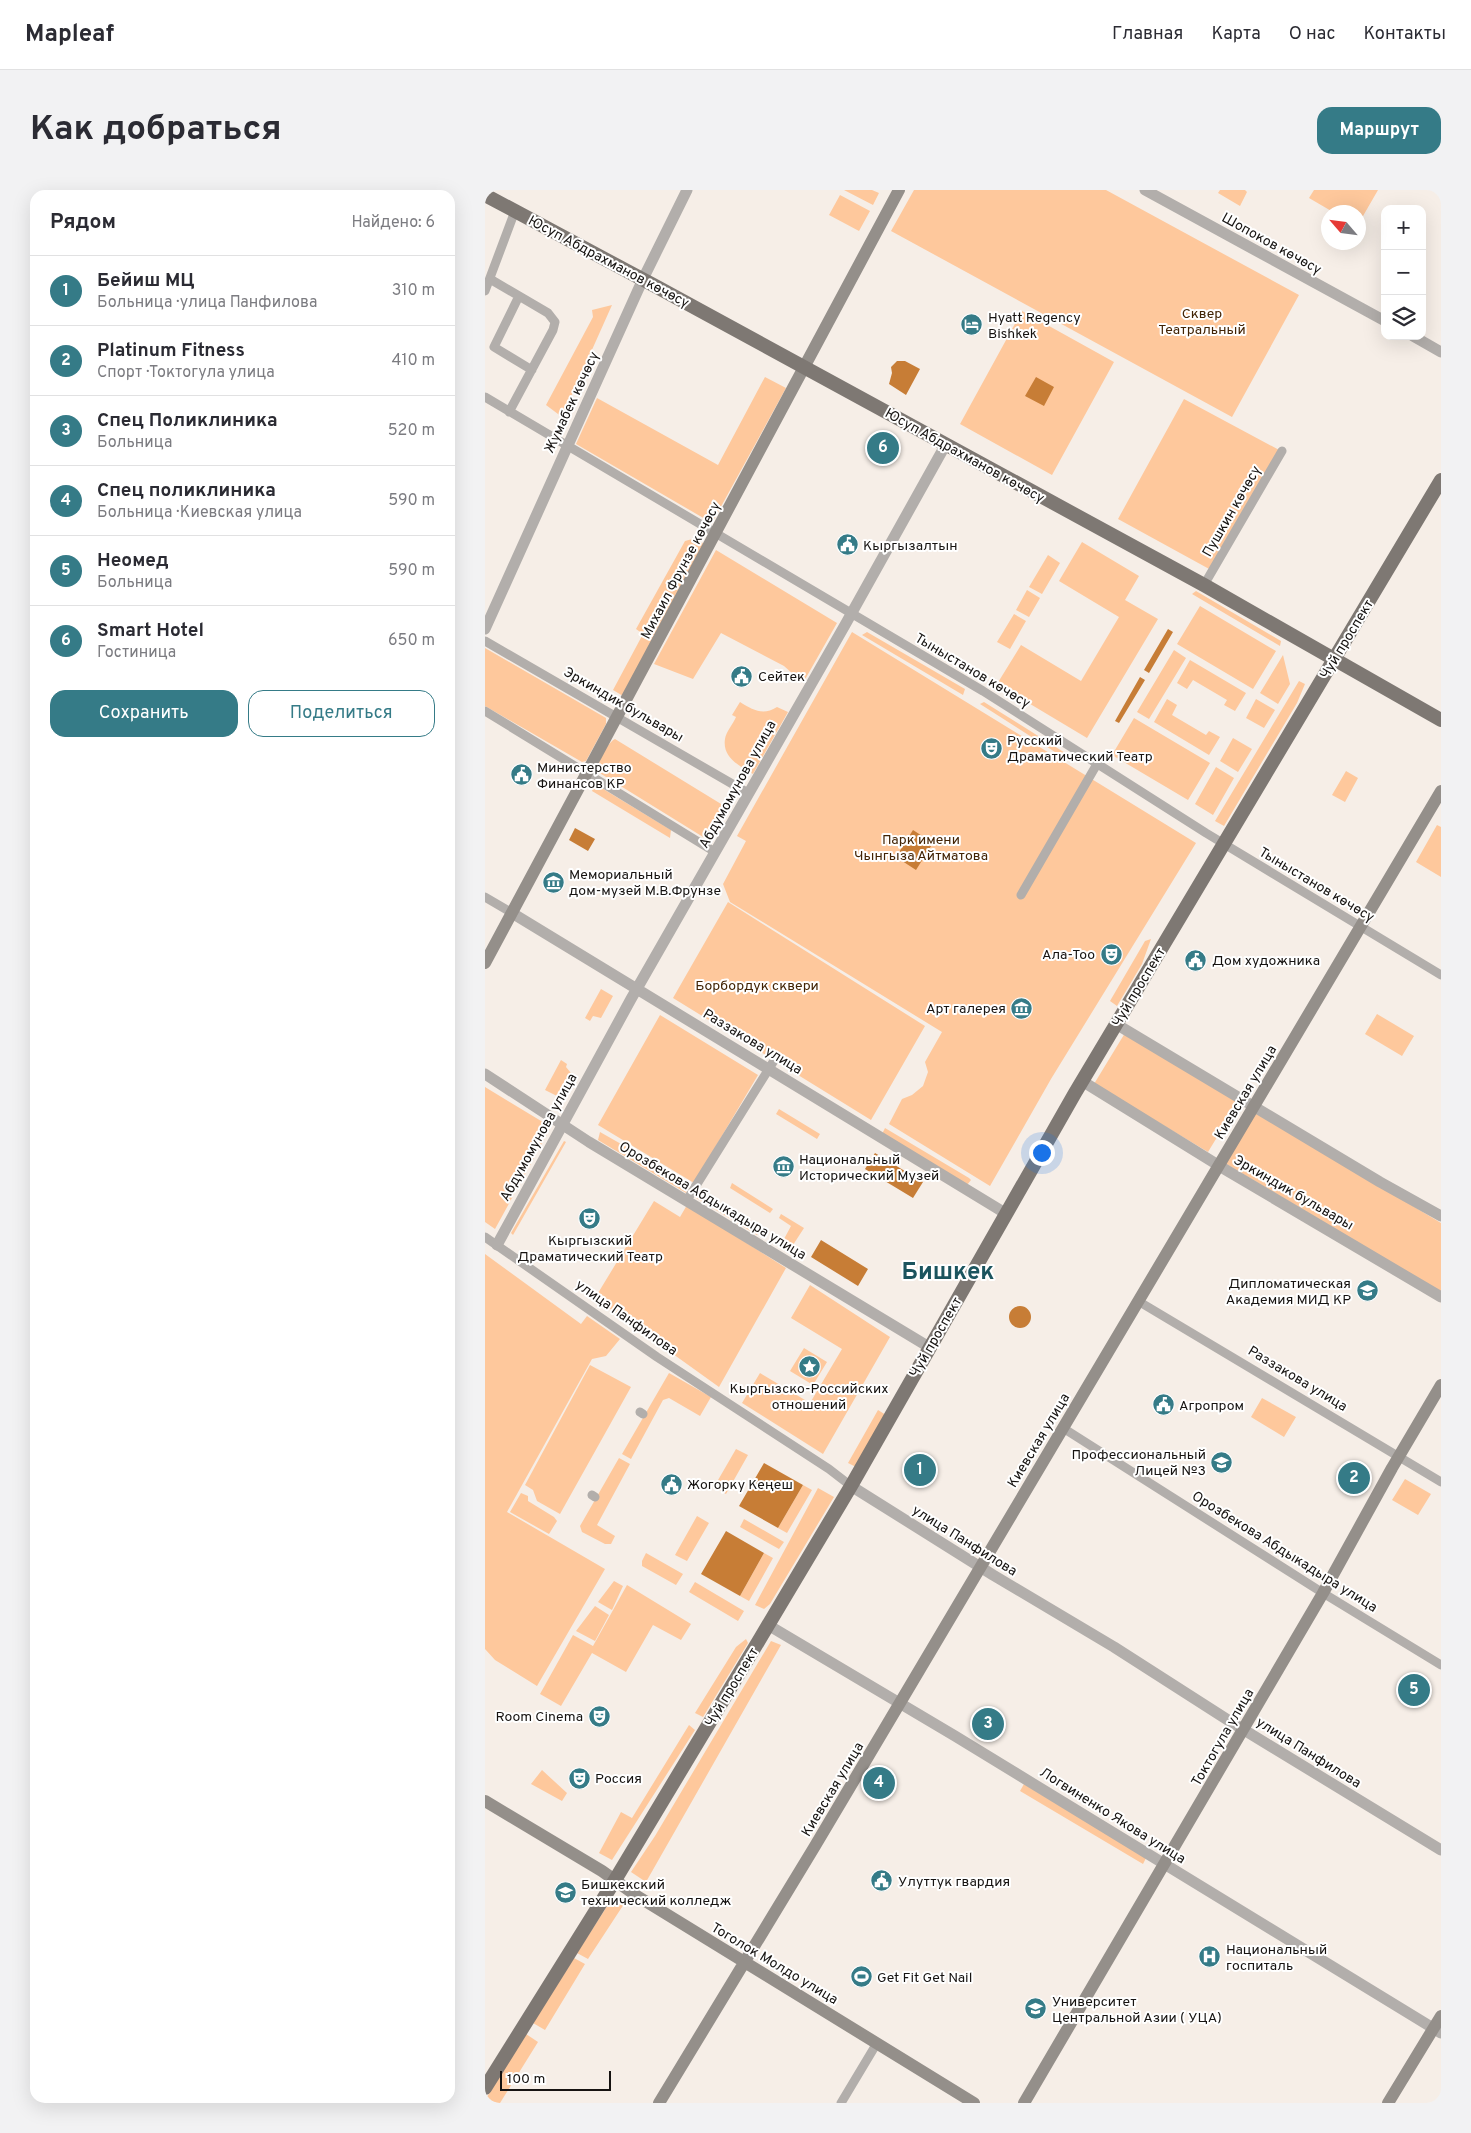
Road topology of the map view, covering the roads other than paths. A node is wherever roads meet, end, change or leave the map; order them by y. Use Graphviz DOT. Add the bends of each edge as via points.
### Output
graph roads {
  1 [pos="687,190"];
  2 [pos="899,190"];
  3 [pos="1145,190"];
  4 [pos="485,195"];
  5 [pos="515,211"];
  6 [pos="490,279"];
  7 [pos="643,279"];
  8 [pos="485,291"];
  9 [pos="519,296"];
  10 [pos="1381,319"];
  11 [pos="1420,340"];
  12 [pos="1441,352"];
  13 [pos="806,367"];
  14 [pos="532,370"];
  15 [pos="485,397"];
  16 [pos="509,412"];
  17 [pos="946,444"];
  18 [pos="567,447"];
  19 [pos="1282,451"];
  20 [pos="1441,480"];
  21 [pos="717,533"];
  22 [pos="1204,585"];
  23 [pos="851,613"];
  24 [pos="485,629"];
  25 [pos="485,641"];
  26 [pos="1334,658"];
  27 [pos="485,711"];
  28 [pos="617,718"];
  29 [pos="1441,720"];
  30 [pos="1097,764"];
  31 [pos="588,772"];
  32 [pos="1441,792"];
  33 [pos="748,794"];
  34 [pos="1225,844"];
  35 [pos="715,852"];
  36 [pos="1021,895"];
  37 [pos="485,897"];
  38 [pos="512,913"];
  39 [pos="1361,926"];
  40 [pos="485,963"];
  41 [pos="1441,975"];
  42 [pos="638,988"];
  43 [pos="1116,1024"];
  44 [pos="772,1063"];
  45 [pos="485,1074"];
  46 [pos="1082,1080"];
  47 [pos="1254,1106"];
  48 [pos="563,1124"];
  49 [pos="1219,1166"];
  50 [pos="687,1200"];
  51 [pos="1005,1213"];
  52 [pos="1441,1216"];
  53 [pos="485,1236"];
  54 [pos="497,1245"];
  55 [pos="1441,1297"];
  56 [pos="1138,1301"];
  57 [pos="929,1347"];
  58 [pos="1441,1385"];
  59 [pos="1063,1428"];
  60 [pos="1399,1456"];
  61 [pos="1441,1482"];
  62 [pos="851,1486"];
  63 [pos="980,1567"];
  64 [pos="1323,1593"];
  65 [pos="768,1625"];
  66 [pos="1441,1665"];
  67 [pos="900,1703"];
  68 [pos="1244,1730"];
  69 [pos="485,1801"];
  70 [pos="1441,1850"];
  71 [pos="1165,1864"];
  72 [pos="615,1880"];
  73 [pos="746,1963"];
  74 [pos="1441,2016"];
  75 [pos="1437,2031"];
  76 [pos="877,2043"];
  77 [pos="485,2088"];
  78 [pos="659,2103"];
  79 [pos="841,2103"];
  80 [pos="974,2103"];
  81 [pos="1024,2103"];
  82 [pos="1389,2103"];
  1 -- 7 [label="street, Жумабек көчөсү"];
  2 -- 13 [label="main road, Михаил Фрунзе көчөсү"];
  3 -- 10 [label="street, Шопоков көчөсү"];
  4 -- 5 [label="main road, Юсуп Абдрахманов көчөсү"];
  5 -- 6 [label="street"];
  5 -- 7 [label="main road, Юсуп Абдрахманов көчөсү"];
  6 -- 8 [label="street"];
  6 -- 9 [label="street"];
  7 -- 13 [label="main road, Юсуп Абдрахманов көчөсү"];
  7 -- 18 [label="street, Жумабек көчөсү"];
  9 -- 14 [label="street" via="555,322"];
  9 -- 14 [label="street" via="494,347"];
  11 -- 12 [label="street"];
  13 -- 17 [label="main road, Юсуп Абдрахманов көчөсү"];
  13 -- 21 [label="main road, Михаил Фрунзе көчөсү"];
  14 -- 16 [label="street"];
  15 -- 16 [label="street, Тыныстанов көчөсү"];
  16 -- 18 [label="street, Тыныстанов көчөсү"];
  17 -- 22 [label="main road, Юсуп Абдрахманов көчөсү"];
  17 -- 23 [label="street, Абдумомунова улица"];
  18 -- 21 [label="street, Тыныстанов көчөсү"];
  18 -- 24 [label="street, Жумабек көчөсү"];
  19 -- 22 [label="street, Пушкин көчөсү"];
  20 -- 26 [label="main road, Чуй проспект"];
  21 -- 23 [label="street, Тыныстанов көчөсү"];
  21 -- 28 [label="main road, Михаил Фрунзе көчөсү"];
  22 -- 26 [label="main road, Юсуп Абдрахманов көчөсү"];
  23 -- 30 [label="street, Тыныстанов көчөсү" via="983,691"];
  23 -- 33 [label="street, Абдумомунова улица"];
  25 -- 28 [label="street, Эркиндик бульвары"];
  26 -- 29 [label="main road, Юсуп Абдрахманов көчөсү"];
  26 -- 34 [label="main road, Чуй проспект"];
  27 -- 31 [label="street"];
  28 -- 31 [label="main road, Михаил Фрунзе көчөсү"];
  28 -- 33 [label="street, Эркиндик бульвары"];
  30 -- 34 [label="street, Тыныстанов көчөсү"];
  30 -- 36 [label="street"];
  31 -- 35 [label="street"];
  31 -- 38 [label="main road, Михаил Фрунзе көчөсү"];
  32 -- 39 [label="main road, Киевская улица"];
  33 -- 35 [label="street, Абдумомунова улица"];
  34 -- 39 [label="street, Тыныстанов көчөсү"];
  34 -- 43 [label="main road, Чуй проспект"];
  35 -- 42 [label="street, Абдумомунова улица"];
  37 -- 38 [label="street, Раззакова улица"];
  38 -- 40 [label="main road, Михаил Фрунзе көчөсү"];
  38 -- 42 [label="street, Раззакова улица"];
  39 -- 41 [label="street, Тыныстанов көчөсү"];
  39 -- 47 [label="main road, Киевская улица"];
  42 -- 44 [label="street, Раззакова улица"];
  42 -- 48 [label="street, Абдумомунова улица"];
  43 -- 46 [label="main road, Чуй проспект"];
  43 -- 47 [label="street"];
  44 -- 50 [label="street"];
  44 -- 51 [label="street, Раззакова улица"];
  45 -- 48 [label="street, Орозбекова Абдыкадыра улица"];
  46 -- 49 [label="street, Эркиндик бульвары"];
  46 -- 51 [label="main road, Чуй проспект"];
  47 -- 49 [label="main road, Киевская улица"];
  47 -- 52 [label="street"];
  48 -- 50 [label="street, Орозбекова Абдыкадыра улица"];
  48 -- 54 [label="street, Абдумомунова улица"];
  49 -- 55 [label="street, Эркиндик бульвары"];
  49 -- 56 [label="main road, Киевская улица"];
  50 -- 57 [label="street, Орозбекова Абдыкадыра улица"];
  51 -- 57 [label="main road, Чуй проспект"];
  53 -- 54 [label="street, улица Панфилова"];
  54 -- 62 [label="street, улица Панфилова" via="664,1362"];
  56 -- 59 [label="main road, Киевская улица"];
  56 -- 60 [label="street, Раззакова улица"];
  57 -- 62 [label="main road, Чуй проспект"];
  58 -- 60 [label="main road, Токтогула улица"];
  59 -- 63 [label="main road, Киевская улица"];
  59 -- 64 [label="street, Орозбекова Абдыкадыра улица"];
  60 -- 61 [label="street, Раззакова улица"];
  60 -- 64 [label="main road, Токтогула улица"];
  62 -- 63 [label="street, улица Панфилова"];
  62 -- 65 [label="main road, Чуй проспект"];
  63 -- 67 [label="main road, Киевская улица"];
  63 -- 68 [label="street, улица Панфилова"];
  64 -- 66 [label="street, Орозбекова Абдыкадыра улица"];
  64 -- 68 [label="main road, Токтогула улица"];
  65 -- 67 [label="street, Логвиненко Якова улица"];
  65 -- 72 [label="main road, Чуй проспект"];
  67 -- 71 [label="street, Логвиненко Якова улица"];
  67 -- 73 [label="main road, Киевская улица"];
  68 -- 70 [label="street, улица Панфилова"];
  68 -- 71 [label="main road, Токтогула улица"];
  69 -- 72 [label="main road, Тоголок Молдо улица"];
  71 -- 75 [label="street, Логвиненко Якова улица"];
  71 -- 81 [label="main road, Токтогула улица"];
  72 -- 73 [label="main road, Тоголок Молдо улица"];
  72 -- 77 [label="main road, Чуй проспект"];
  73 -- 76 [label="main road, Тоголок Молдо улица"];
  73 -- 78 [label="main road, Киевская улица"];
  74 -- 75 [label="main road"];
  75 -- 82 [label="main road"];
  76 -- 79 [label="street"];
  76 -- 80 [label="main road, Тоголок Молдо улица"];
}
